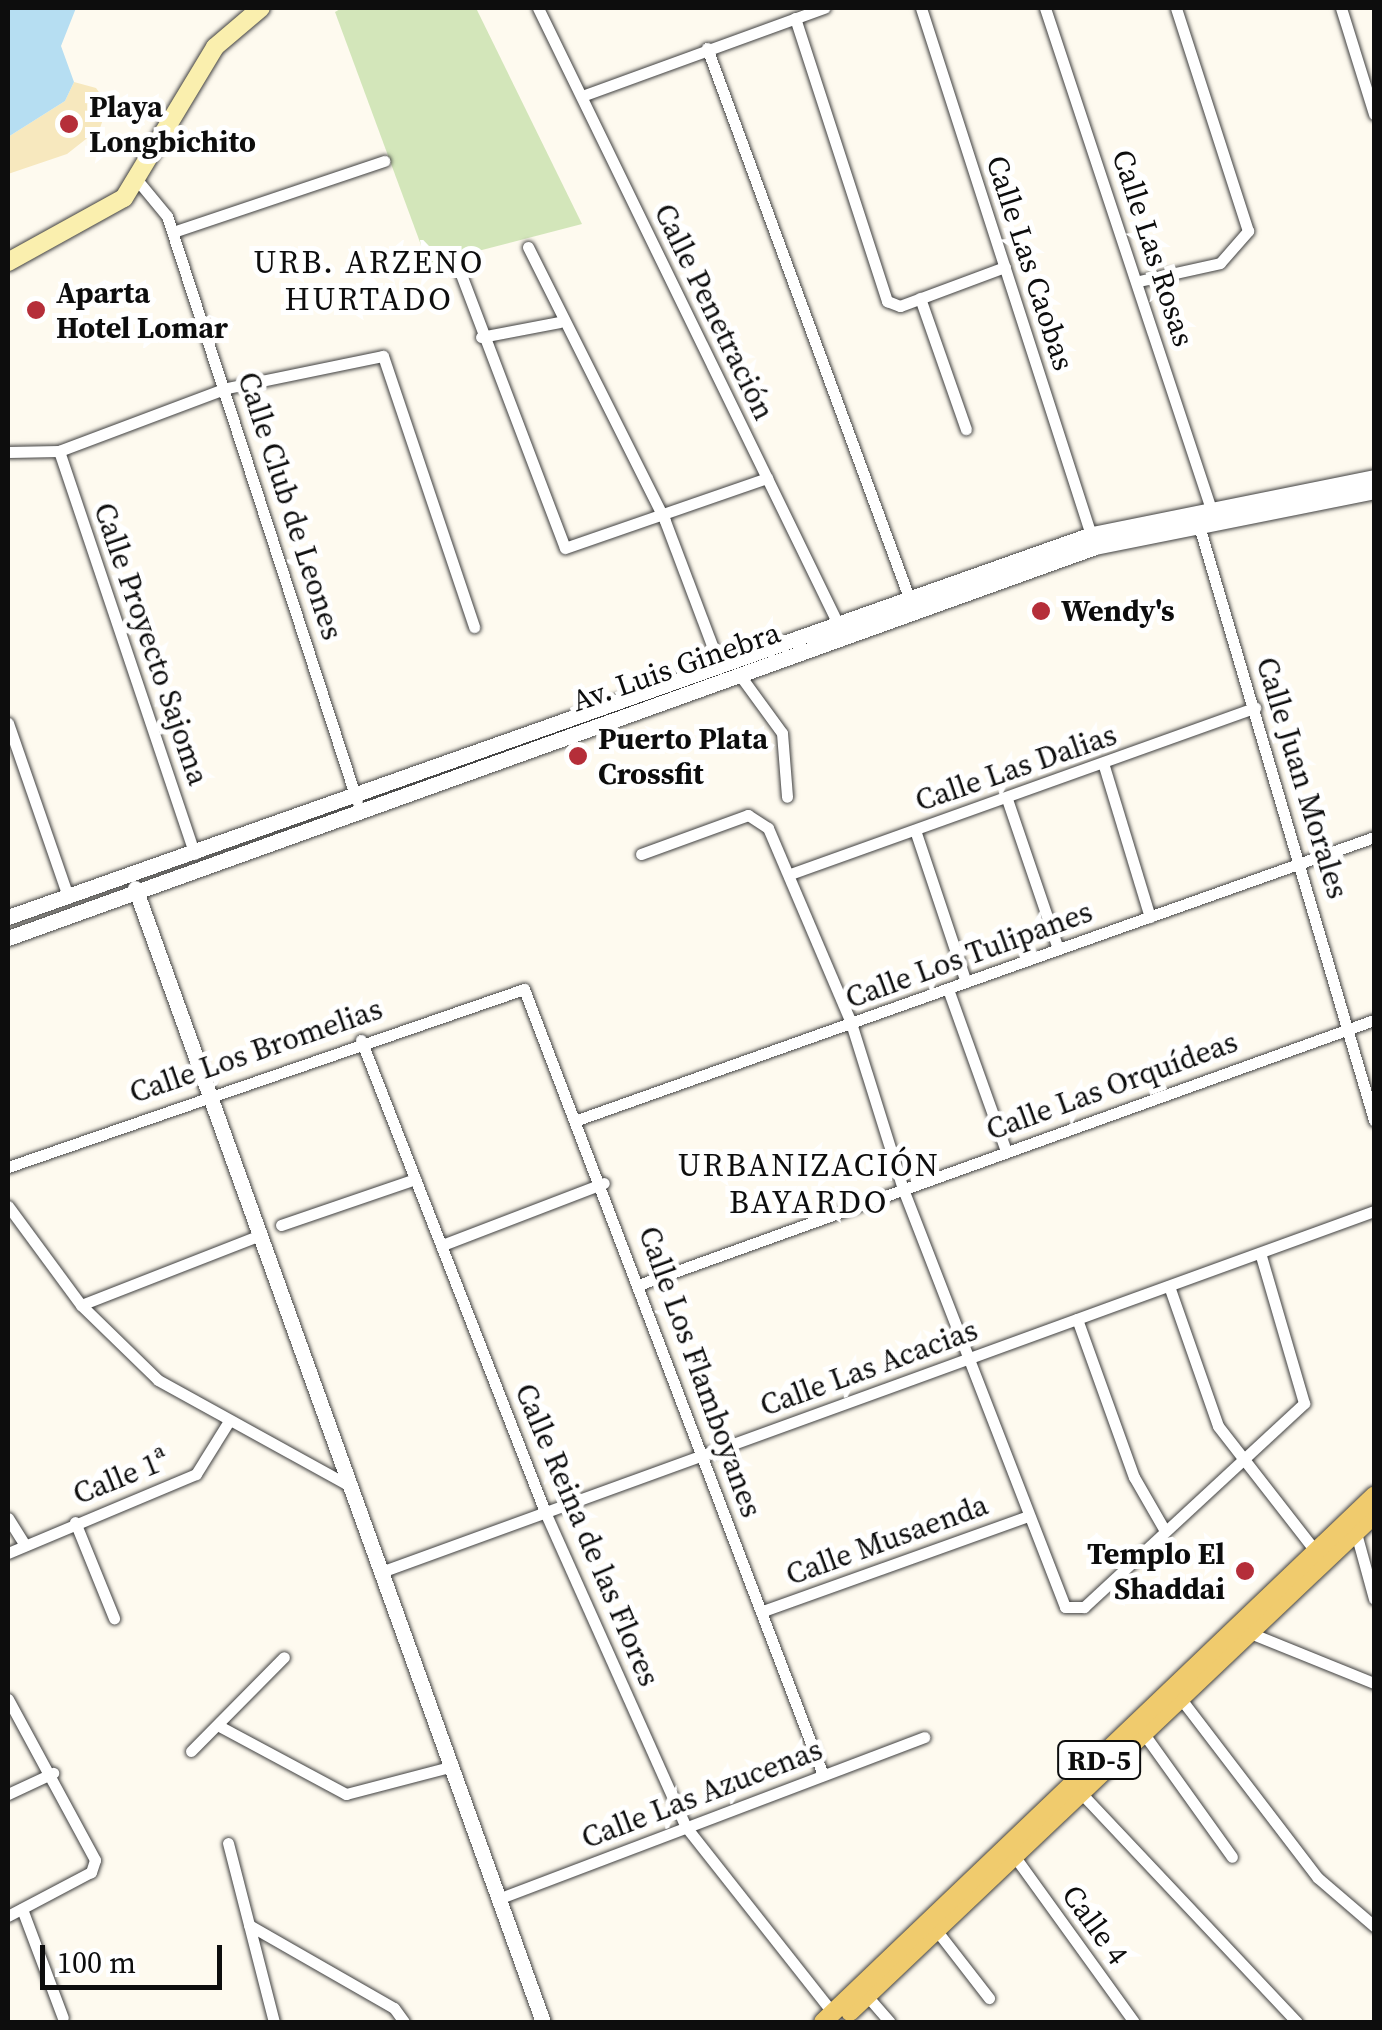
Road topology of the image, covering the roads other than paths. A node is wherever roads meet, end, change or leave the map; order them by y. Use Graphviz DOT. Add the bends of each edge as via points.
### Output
graph roads {
  1 [pos="260,8"];
  2 [pos="556,8"];
  3 [pos="820,8"];
  4 [pos="920,8"];
  5 [pos="1044,8"];
  6 [pos="1176,8"];
  7 [pos="1342,8"];
  8 [pos="539,10"];
  9 [pos="794,18"];
  10 [pos="707,48"];
  11 [pos="582,96"];
  12 [pos="1374,114"];
  13 [pos="384,161"];
  14 [pos="138,182"];
  15 [pos="172,232"];
  16 [pos="528,247"];
  17 [pos="8,262"];
  18 [pos="1005,267"];
  19 [pos="459,269"];
  20 [pos="1138,281"];
  21 [pos="920,298"];
  22 [pos="560,322"];
  23 [pos="481,337"];
  24 [pos="227,388"];
  25 [pos="966,429"];
  26 [pos="59,451"];
  27 [pos="8,452"];
  28 [pos="1374,477"];
  29 [pos="767,478"];
  30 [pos="1374,492"];
  31 [pos="1201,514"];
  32 [pos="665,521"];
  33 [pos="1093,540"];
  34 [pos="908,595"];
  35 [pos="839,621"];
  36 [pos="474,627"];
  37 [pos="843,638"];
  38 [pos="719,664"];
  39 [pos="738,674"];
  40 [pos="1255,708"];
  41 [pos="8,723"];
  42 [pos="1104,766"];
  43 [pos="787,797"];
  44 [pos="1006,798"];
  45 [pos="359,806"];
  46 [pos="915,830"];
  47 [pos="1374,838"];
  48 [pos="195,852"];
  49 [pos="641,854"];
  50 [pos="1302,863"];
  51 [pos="199,871"];
  52 [pos="792,873"];
  53 [pos="132,875"];
  54 [pos="137,895"];
  55 [pos="68,896"];
  56 [pos="8,917"];
  57 [pos="1150,917"];
  58 [pos="8,938"];
  59 [pos="1058,950"];
  60 [pos="966,982"];
  61 [pos="948,988"];
  62 [pos="524,989"];
  63 [pos="1374,1020"];
  64 [pos="851,1023"];
  65 [pos="1348,1027"];
  66 [pos="361,1040"];
  67 [pos="208,1096"];
  68 [pos="580,1119"];
  69 [pos="1374,1120"];
  70 [pos="1006,1152"];
  71 [pos="8,1167"];
  72 [pos="414,1178"];
  73 [pos="604,1184"];
  74 [pos="903,1189"];
  75 [pos="8,1206"];
  76 [pos="1374,1211"];
  77 [pos="281,1225"];
  78 [pos="258,1236"];
  79 [pos="445,1244"];
  80 [pos="1260,1253"];
  81 [pos="641,1284"];
  82 [pos="1169,1286"];
  83 [pos="81,1305"];
  84 [pos="1077,1320"];
  85 [pos="967,1359"];
  86 [pos="230,1421"];
  87 [pos="704,1454"];
  88 [pos="1241,1463"];
  89 [pos="352,1487"];
  90 [pos="1374,1496"];
  91 [pos="545,1512"];
  92 [pos="1374,1515"];
  93 [pos="1028,1516"];
  94 [pos="8,1518"];
  95 [pos="74,1522"];
  96 [pos="1165,1531"];
  97 [pos="1356,1532"];
  98 [pos="24,1544"];
  99 [pos="1316,1552"];
  100 [pos="8,1553"];
  101 [pos="381,1572"];
  102 [pos="1374,1599"];
  103 [pos="762,1611"];
  104 [pos="114,1618"];
  105 [pos="1250,1633"];
  106 [pos="284,1657"];
  107 [pos="1374,1684"];
  108 [pos="8,1698"];
  109 [pos="1181,1699"];
  110 [pos="221,1727"];
  111 [pos="1144,1734"];
  112 [pos="924,1737"];
  113 [pos="191,1750"];
  114 [pos="446,1768"];
  115 [pos="52,1773"];
  116 [pos="824,1775"];
  117 [pos="8,1794"];
  118 [pos="1081,1794"];
  119 [pos="686,1827"];
  120 [pos="228,1843"];
  121 [pos="1015,1857"];
  122 [pos="1232,1857"];
  123 [pos="498,1899"];
  124 [pos="22,1909"];
  125 [pos="8,1916"];
  126 [pos="249,1925"];
  127 [pos="1374,1926"];
  128 [pos="937,1931"];
  129 [pos="868,1996"];
  130 [pos="989,1998"];
  131 [pos="63,2018"];
  132 [pos="831,2019"];
  133 [pos="274,2022"];
  134 [pos="404,2022"];
  135 [pos="542,2022"];
  136 [pos="890,2022"];
  137 [pos="1134,2022"];
  138 [pos="1297,2022"];
  1 -- 14 [label="main road" via="215,47"];
  2 -- 8 [label="street"];
  3 -- 9 [label="street"];
  4 -- 18 [label="street, Calle Las Caobas"];
  5 -- 20 [label="street, Calle Las Rosas"];
  6 -- 20 [label="street" via="1248,231 1220,262"];
  7 -- 12 [label="street"];
  8 -- 11 [label="street, Calle Penetración"];
  9 -- 10 [label="street"];
  9 -- 21 [label="street" via="893,306"];
  10 -- 11 [label="street"];
  10 -- 34 [label="street"];
  11 -- 29 [label="street, Calle Penetración"];
  13 -- 15 [label="street"];
  14 -- 15 [label="street, Calle Club de Leones"];
  14 -- 17 [label="main road" via="107,213"];
  15 -- 24 [label="street, Calle Club de Leones"];
  16 -- 22 [label="street"];
  18 -- 21 [label="street"];
  18 -- 33 [label="street, Calle Las Caobas"];
  19 -- 23 [label="street"];
  20 -- 31 [label="street, Calle Las Rosas"];
  21 -- 25 [label="street"];
  22 -- 23 [label="street"];
  22 -- 32 [label="street"];
  23 -- 32 [label="street" via="558,542 575,551"];
  24 -- 26 [label="street"];
  24 -- 36 [label="street" via="384,356"];
  24 -- 45 [label="street, Calle Club de Leones"];
  26 -- 27 [label="street"];
  26 -- 48 [label="street, Calle Proyecto Sajoma"];
  28 -- 31 [label="street, Av. Luis Ginebra"];
  29 -- 32 [label="street"];
  29 -- 35 [label="street, Calle Penetración"];
  30 -- 31 [label="street, Av. Luis Ginebra"];
  31 -- 33 [label="street, Av. Luis Ginebra"];
  31 -- 40 [label="street, Calle Juan Morales"];
  32 -- 38 [label="street"];
  33 -- 34 [label="street, Av. Luis Ginebra"];
  33 -- 37 [label="street, Av. Luis Ginebra"];
  34 -- 35 [label="street, Av. Luis Ginebra"];
  35 -- 37 [label="street, Calle Penetración"];
  35 -- 38 [label="street, Av. Luis Ginebra"];
  37 -- 39 [label="street, Av. Luis Ginebra"];
  38 -- 45 [label="street, Av. Luis Ginebra"];
  39 -- 43 [label="street" via="782,732"];
  39 -- 45 [label="street, Av. Luis Ginebra"];
  40 -- 42 [label="street, Calle Las Dalias"];
  40 -- 50 [label="street, Calle Juan Morales"];
  41 -- 55 [label="street"];
  42 -- 44 [label="street, Calle Las Dalias"];
  42 -- 57 [label="street"];
  44 -- 46 [label="street, Calle Las Dalias"];
  44 -- 59 [label="street"];
  45 -- 48 [label="street, Av. Luis Ginebra"];
  45 -- 51 [label="street, Av. Luis Ginebra"];
  46 -- 52 [label="street, Calle Las Dalias"];
  46 -- 60 [label="street"];
  47 -- 50 [label="street, Calle Los Tulipanes"];
  48 -- 51 [label="street, Calle Proyecto Sajoma"];
  48 -- 53 [label="street, Av. Luis Ginebra"];
  49 -- 52 [label="street" via="748,815 764,821"];
  50 -- 57 [label="street, Calle Los Tulipanes"];
  50 -- 65 [label="street, Calle Juan Morales"];
  51 -- 54 [label="street, Av. Luis Ginebra"];
  52 -- 64 [label="street"];
  53 -- 54 [label="street"];
  53 -- 55 [label="street, Av. Luis Ginebra"];
  54 -- 58 [label="street, Av. Luis Ginebra"];
  54 -- 67 [label="street"];
  55 -- 56 [label="street, Av. Luis Ginebra"];
  57 -- 59 [label="street, Calle Los Tulipanes"];
  59 -- 60 [label="street, Calle Los Tulipanes"];
  60 -- 61 [label="street, Calle Los Tulipanes"];
  61 -- 64 [label="street, Calle Los Tulipanes"];
  61 -- 70 [label="street"];
  62 -- 66 [label="street, Calle Los Bromelias"];
  62 -- 68 [label="street, Calle Los Flamboyanes"];
  63 -- 65 [label="street, Calle Las Orquídeas"];
  64 -- 68 [label="street, Calle Los Tulipanes"];
  64 -- 74 [label="street"];
  65 -- 69 [label="street, Calle Juan Morales"];
  65 -- 70 [label="street, Calle Las Orquídeas"];
  66 -- 67 [label="street, Calle Los Bromelias"];
  66 -- 72 [label="street, Calle Reina de las Flores"];
  67 -- 71 [label="street, Calle Los Bromelias"];
  67 -- 78 [label="street"];
  68 -- 73 [label="street, Calle Los Flamboyanes"];
  70 -- 74 [label="street, Calle Las Orquídeas"];
  72 -- 77 [label="street"];
  72 -- 79 [label="street, Calle Reina de las Flores"];
  73 -- 79 [label="street"];
  73 -- 81 [label="street, Calle Los Flamboyanes"];
  74 -- 81 [label="street, Calle Las Orquídeas"];
  74 -- 85 [label="street"];
  75 -- 83 [label="street"];
  76 -- 80 [label="street, Calle Las Acacias"];
  78 -- 83 [label="street"];
  78 -- 89 [label="street"];
  79 -- 91 [label="street, Calle Reina de las Flores"];
  80 -- 82 [label="street, Calle Las Acacias"];
  80 -- 88 [label="street" via="1306,1390 1298,1412"];
  81 -- 87 [label="street, Calle Los Flamboyanes"];
  82 -- 84 [label="street, Calle Las Acacias"];
  82 -- 88 [label="street"];
  83 -- 86 [label="street" via="158,1380"];
  84 -- 85 [label="street, Calle Las Acacias"];
  84 -- 96 [label="street" via="1134,1477"];
  85 -- 87 [label="street, Calle Las Acacias"];
  85 -- 93 [label="street"];
  86 -- 89 [label="street"];
  86 -- 95 [label="street, Calle 1ª" via="196,1474"];
  87 -- 91 [label="street, Calle Las Acacias"];
  87 -- 103 [label="street, Calle Los Flamboyanes"];
  88 -- 96 [label="street"];
  88 -- 99 [label="street"];
  89 -- 101 [label="street"];
  90 -- 99 [label="main road, RD-5"];
  91 -- 101 [label="street, Calle Las Acacias"];
  91 -- 119 [label="street, Calle Reina de las Flores"];
  92 -- 97 [label="main road, RD-5"];
  93 -- 96 [label="street" via="1072,1610"];
  93 -- 103 [label="street, Calle Musaenda"];
  94 -- 98 [label="street"];
  95 -- 98 [label="street, Calle 1ª"];
  95 -- 104 [label="street"];
  97 -- 102 [label="street"];
  97 -- 105 [label="main road, RD-5"];
  98 -- 100 [label="street, Calle 1ª"];
  99 -- 132 [label="main road, RD-5"];
  101 -- 114 [label="street"];
  103 -- 116 [label="street, Calle Los Flamboyanes"];
  105 -- 107 [label="street"];
  105 -- 109 [label="main road, RD-5"];
  106 -- 110 [label="street"];
  108 -- 115 [label="street"];
  109 -- 111 [label="main road, RD-5"];
  109 -- 127 [label="street" via="1318,1878"];
  110 -- 113 [label="street"];
  110 -- 114 [label="street" via="346,1794"];
  111 -- 118 [label="main road, RD-5"];
  111 -- 122 [label="street"];
  112 -- 116 [label="street, Calle Las Azucenas"];
  114 -- 123 [label="street"];
  115 -- 117 [label="street"];
  115 -- 124 [label="street" via="95,1867"];
  116 -- 119 [label="street, Calle Las Azucenas"];
  118 -- 121 [label="main road, RD-5"];
  118 -- 138 [label="street"];
  119 -- 123 [label="street, Calle Las Azucenas"];
  119 -- 132 [label="street, Calle Reina de las Flores"];
  120 -- 126 [label="street"];
  121 -- 128 [label="main road, RD-5"];
  121 -- 137 [label="street, Calle 4"];
  123 -- 135 [label="street"];
  124 -- 125 [label="street"];
  124 -- 131 [label="street"];
  126 -- 133 [label="street"];
  126 -- 134 [label="street" via="394,2008"];
  128 -- 129 [label="main road, RD-5"];
  128 -- 130 [label="street"];
  129 -- 132 [label="main road, RD-5"];
  129 -- 136 [label="street"];
}
